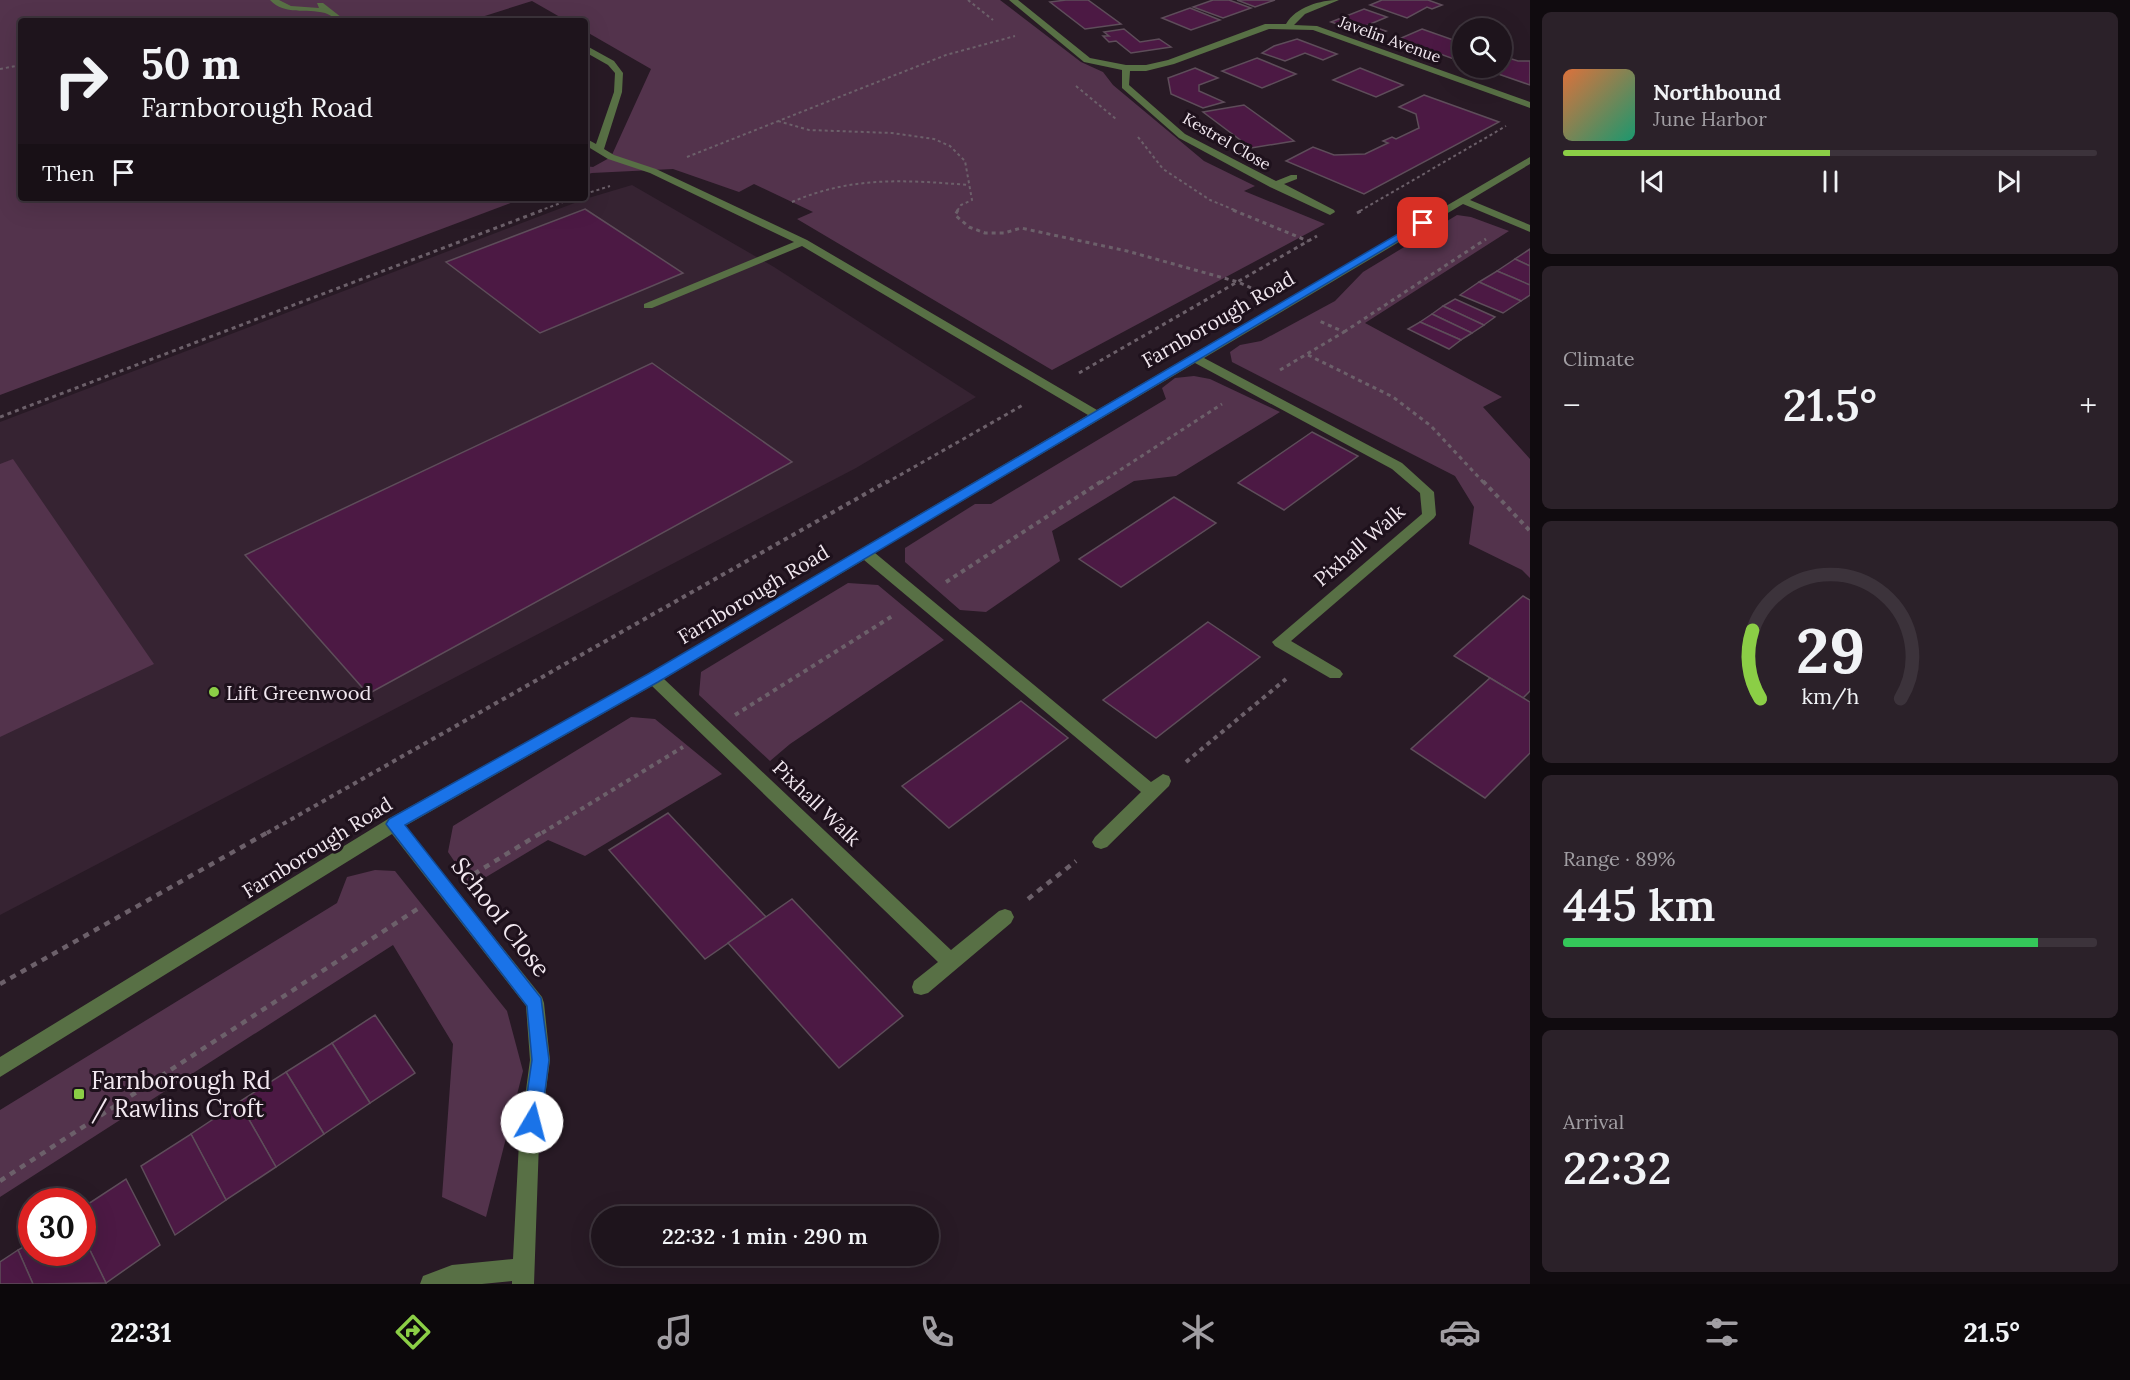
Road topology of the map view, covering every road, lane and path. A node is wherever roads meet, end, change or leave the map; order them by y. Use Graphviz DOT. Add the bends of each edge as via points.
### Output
graph roads {
  1 [pos="274,0"];
  2 [pos="318,0"];
  3 [pos="968,0"];
  4 [pos="1013,0"];
  5 [pos="1335,0"];
  6 [pos="327,12"];
  7 [pos="337,18"];
  8 [pos="994,22"];
  9 [pos="1289,26"];
  10 [pos="1012,36"];
  11 [pos="588,50"];
  12 [pos="18,66"];
  13 [pos="1126,68"];
  14 [pos="0,69"];
  15 [pos="1530,105"];
  16 [pos="778,121"];
  17 [pos="1510,123"];
  18 [pos="588,143"];
  19 [pos="599,150"];
  20 [pos="1530,160"];
  21 [pos="653,171"];
  22 [pos="1294,177"];
  23 [pos="1274,185"];
  24 [pos="969,186"];
  25 [pos="1462,200"];
  26 [pos="566,201"];
  27 [pos="792,202"];
  28 [pos="1330,212"];
  29 [pos="1348,218"];
  30 [pos="1514,222"];
  31 [pos="1530,229"];
  32 [pos="1318,236"];
  33 [pos="803,242"];
  34 [pos="1238,282"];
  35 [pos="648,306"];
  36 [pos="1344,332"];
  37 [pos="1193,357"];
  38 [pos="1248,388"];
  39 [pos="1050,389"];
  40 [pos="1096,415"];
  41 [pos="0,417"];
  42 [pos="1530,531"];
  43 [pos="864,552"];
  44 [pos="920,599"];
  45 [pos="1310,660"];
  46 [pos="1335,674"];
  47 [pos="653,678"];
  48 [pos="709,732"];
  49 [pos="1158,787"];
  50 [pos="394,824"];
  51 [pos="1101,842"];
  52 [pos="445,891"];
  53 [pos="1005,917"];
  54 [pos="950,961"];
  55 [pos="0,984"];
  56 [pos="921,987"];
  57 [pos="0,1068"];
  58 [pos="0,1181"];
  59 [pos="523,1276"];
  60 [pos="431,1284"];
  1 -- 6 [label="street" via="278,5"];
  2 -- 6 [label="street"];
  3 -- 8 [label="path"];
  4 -- 13 [label="street, Javelin Avenue" via="1087,60"];
  5 -- 9 [label="street" via="1306,11"];
  6 -- 7 [label="street"];
  9 -- 13 [label="street, Javelin Avenue" via="1268,26 1171,62"];
  9 -- 15 [label="street, Javelin Avenue" via="1314,28"];
  10 -- 16 [label="path" via="946,55"];
  11 -- 19 [label="street" via="611,63 619,73 618,92"];
  12 -- 14 [label="path"];
  13 -- 23 [label="street, Kestrel Close" via="1125,86 1182,136"];
  16 -- 21 [label="path"];
  16 -- 24 [label="path" via="813,131 879,131 930,138 962,155 968,167"];
  17 -- 29 [label="path"];
  18 -- 19 [label="street"];
  19 -- 21 [label="street"];
  20 -- 25 [label="street, Farnborough Road"];
  21 -- 33 [label="street"];
  22 -- 23 [label="street, Kestrel Close"];
  23 -- 28 [label="street, Kestrel Close"];
  24 -- 27 [label="path" via="891,179 862,181 832,186"];
  24 -- 34 [label="path" via="972,201 961,205 955,215 971,230 1010,234 1021,228 1127,251"];
  25 -- 30 [label="street"];
  25 -- 37 [label="street, Farnborough Road"];
  26 -- 41 [label="path"];
  30 -- 31 [label="street"];
  30 -- 36 [label="path"];
  32 -- 34 [label="path"];
  33 -- 35 [label="street"];
  33 -- 39 [label="street"];
  34 -- 39 [label="path"];
  37 -- 38 [label="street, Pixhall Walk"];
  37 -- 40 [label="street, Farnborough Road"];
  38 -- 42 [label="path" via="1308,355 1393,398 1431,426"];
  38 -- 44 [label="path"];
  38 -- 45 [label="street, Pixhall Walk" via="1397,466 1427,492 1429,514 1280,642"];
  39 -- 40 [label="street"];
  39 -- 55 [label="path"];
  40 -- 43 [label="street, Farnborough Road"];
  43 -- 44 [label="street"];
  43 -- 47 [label="street, Farnborough Road"];
  44 -- 48 [label="path"];
  44 -- 49 [label="street"];
  45 -- 46 [label="street, Pixhall Walk"];
  45 -- 49 [label="path"];
  47 -- 48 [label="street, Pixhall Walk"];
  47 -- 50 [label="street, Farnborough Road"];
  48 -- 52 [label="path"];
  48 -- 54 [label="street, Pixhall Walk"];
  49 -- 51 [label="street"];
  50 -- 52 [label="street, School Close"];
  50 -- 57 [label="street, Farnborough Road"];
  51 -- 53 [label="path"];
  52 -- 58 [label="path"];
  52 -- 59 [label="street, School Close" via="535,1003 540,1060 529,1142"];
  53 -- 54 [label="street"];
  54 -- 56 [label="street"];
  59 -- 60 [label="street, School Close" via="452,1276"];
}
